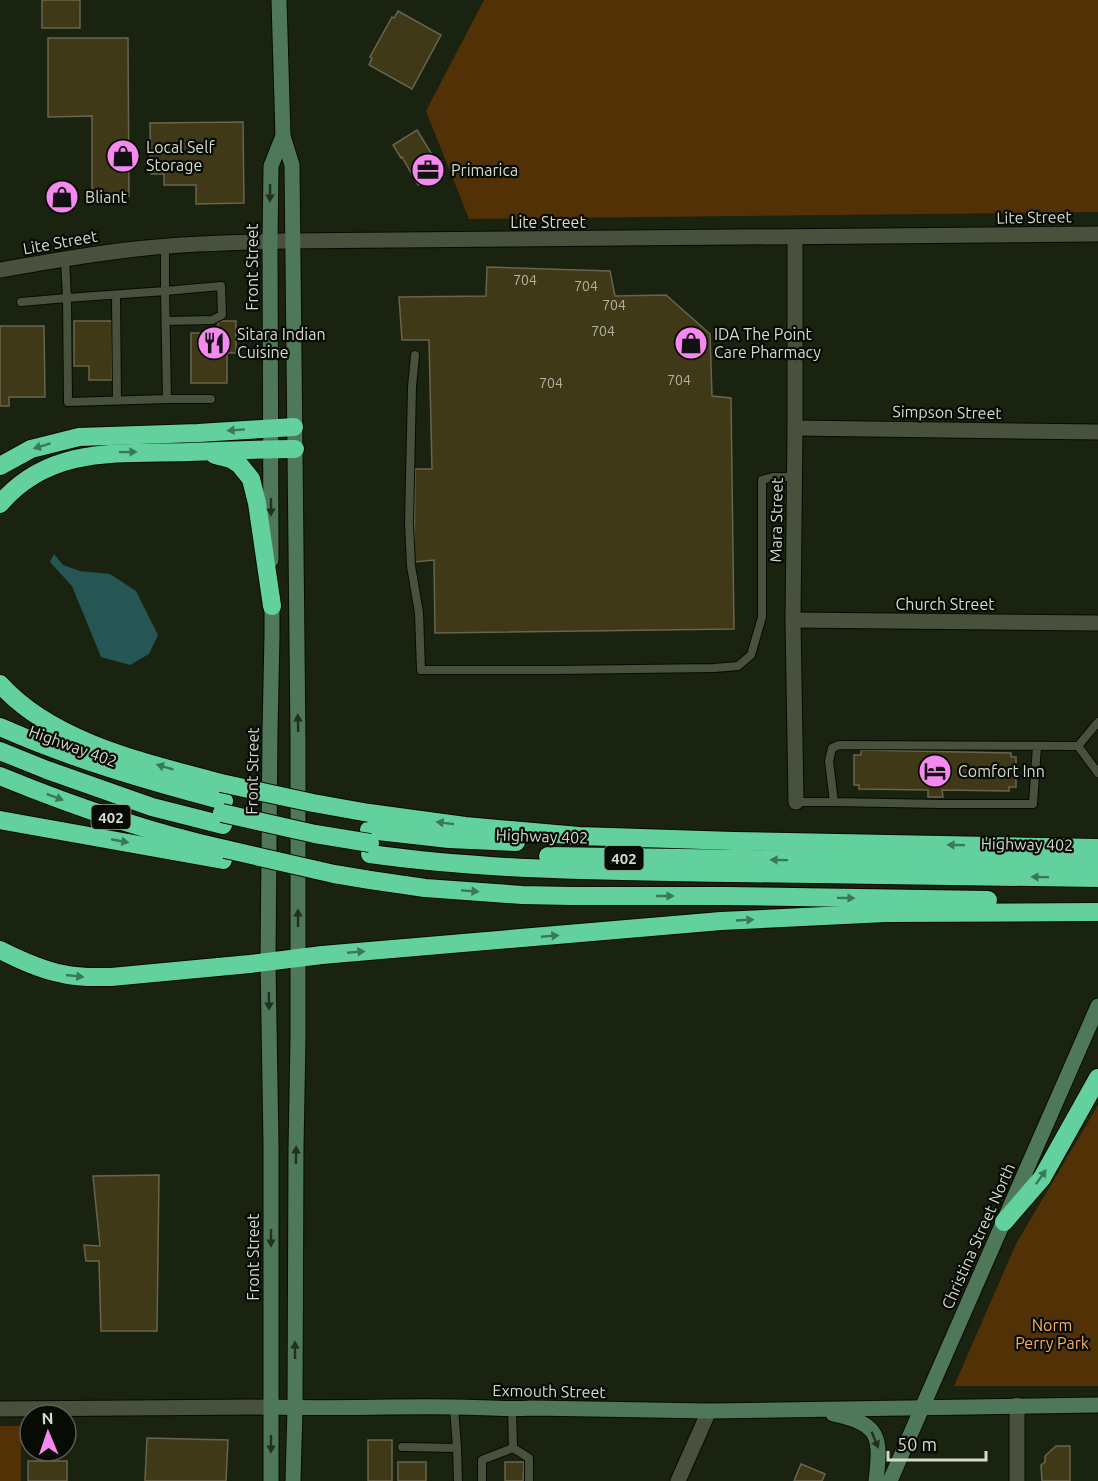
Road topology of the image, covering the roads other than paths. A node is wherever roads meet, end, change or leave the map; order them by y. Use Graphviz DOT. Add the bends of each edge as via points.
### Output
graph roads {
  1 [pos="279,0"];
  2 [pos="283,136"];
  3 [pos="1098,234"];
  4 [pos="795,237"];
  5 [pos="282,241"];
  6 [pos="165,246"];
  7 [pos="65,259"];
  8 [pos="0,270"];
  9 [pos="165,291"];
  10 [pos="116,295"];
  11 [pos="67,298"];
  12 [pos="21,302"];
  13 [pos="166,321"];
  14 [pos="415,355"];
  15 [pos="167,399"];
  16 [pos="211,399"];
  17 [pos="117,400"];
  18 [pos="294,427"];
  19 [pos="271,428"];
  20 [pos="795,428"];
  21 [pos="1098,432"];
  22 [pos="272,449"];
  23 [pos="295,449"];
  24 [pos="187,452"];
  25 [pos="0,466"];
  26 [pos="795,477"];
  27 [pos="0,504"];
  28 [pos="272,606"];
  29 [pos="793,620"];
  30 [pos="1098,623"];
  31 [pos="0,684"];
  32 [pos="1098,722"];
  33 [pos="0,727"];
  34 [pos="0,739"];
  35 [pos="1037,746"];
  36 [pos="1078,746"];
  37 [pos="0,751"];
  38 [pos="1098,773"];
  39 [pos="0,776"];
  40 [pos="796,802"];
  41 [pos="834,802"];
  42 [pos="223,813"];
  43 [pos="0,820"];
  44 [pos="369,835"];
  45 [pos="1098,848"];
  46 [pos="225,855"];
  47 [pos="1098,864"];
  48 [pos="1098,878"];
  49 [pos="1098,902"];
  50 [pos="1098,912"];
  51 [pos="0,950"];
  52 [pos="298,958"];
  53 [pos="19,959"];
  54 [pos="0,960"];
  55 [pos="268,962"];
  56 [pos="1098,1006"];
  57 [pos="1098,1078"];
  58 [pos="1004,1222"];
  59 [pos="1017,1405"];
  60 [pos="1098,1405"];
  61 [pos="271,1407"];
  62 [pos="454,1407"];
  63 [pos="923,1407"];
  64 [pos="295,1408"];
  65 [pos="0,1409"];
  66 [pos="512,1409"];
  67 [pos="807,1409"];
  68 [pos="709,1411"];
  69 [pos="402,1447"];
  70 [pos="457,1448"];
  71 [pos="513,1449"];
  72 [pos="271,1481"];
  73 [pos="292,1481"];
  74 [pos="458,1481"];
  75 [pos="482,1481"];
  76 [pos="529,1481"];
  77 [pos="678,1481"];
  78 [pos="876,1481"];
  79 [pos="890,1481"];
  80 [pos="1017,1481"];
  1 -- 2 [label="main road, Front Street"];
  2 -- 5 [label="main road, Front Street" via="292,165"];
  2 -- 5 [label="main road, Front Street, one-way" via="271,166"];
  3 -- 4 [label="street, Lite Street"];
  4 -- 5 [label="street, Lite Street"];
  4 -- 20 [label="street, Mara Street"];
  5 -- 6 [label="street, Lite Street"];
  5 -- 18 [label="main road, Front Street"];
  5 -- 19 [label="main road, Front Street"];
  6 -- 7 [label="street, Lite Street"];
  6 -- 9 [label="lane"];
  7 -- 8 [label="street, Lite Street"];
  7 -- 11 [label="lane"];
  9 -- 10 [label="lane"];
  9 -- 13 [label="lane"];
  9 -- 13 [label="lane" via="221,286 222,315 212,320"];
  10 -- 11 [label="lane"];
  10 -- 17 [label="lane"];
  11 -- 12 [label="lane"];
  11 -- 17 [label="lane" via="68,402"];
  13 -- 15 [label="lane"];
  14 -- 26 [label="lane" via="409,523 421,670 738,666 751,655 762,616 762,480"];
  15 -- 16 [label="lane"];
  15 -- 17 [label="lane"];
  18 -- 19 [label="highway"];
  18 -- 23 [label="main road, Front Street"];
  19 -- 22 [label="main road, Front Street"];
  19 -- 25 [label="highway, one-way" via="79,436 32,449"];
  20 -- 21 [label="street, Simpson Street"];
  20 -- 26 [label="street, Mara Street"];
  22 -- 23 [label="highway"];
  22 -- 24 [label="highway"];
  22 -- 28 [label="main road, Front Street, one-way"];
  52 -- 23 [label="main road, Front Street, one-way"];
  27 -- 24 [label="highway, one-way" via="20,485 72,459 115,453"];
  24 -- 28 [label="highway" via="231,459 251,478"];
  26 -- 29 [label="street, Mara Street"];
  28 -- 55 [label="main road, Front Street"];
  29 -- 30 [label="street, Church Street"];
  29 -- 40 [label="street, Mara Street"];
  44 -- 31 [label="highway, one-way, bridge" via="313,803 221,783 64,732 25,708"];
  32 -- 36 [label="lane"];
  33 -- 42 [label="highway"];
  34 -- 42 [label="highway, Highway 402 / 402" via="149,794"];
  35 -- 36 [label="lane"];
  35 -- 41 [label="lane" via="1034,804"];
  35 -- 41 [label="lane" via="838,745 832,748 829,761"];
  36 -- 38 [label="lane"];
  37 -- 42 [label="highway" via="152,807"];
  39 -- 46 [label="highway, 402, one-way"];
  40 -- 41 [label="lane"];
  42 -- 44 [label="highway, Highway 402 / 402, bridge" via="315,834"];
  43 -- 46 [label="highway, one-way"];
  45 -- 44 [label="highway, one-way" via="579,836 465,826"];
  47 -- 44 [label="highway, Highway 402 / 402, one-way" via="513,856 417,849"];
  48 -- 44 [label="highway, one-way" via="622,872 451,864"];
  46 -- 49 [label="highway, 402, one-way, bridge" via="425,888 512,894"];
  52 -- 50 [label="highway, one-way" via="721,921 897,913"];
  51 -- 53 [label="highway"];
  52 -- 55 [label="highway"];
  64 -- 52 [label="main road, Front Street, one-way"];
  53 -- 54 [label="street"];
  53 -- 55 [label="highway, one-way" via="64,975 89,977"];
  55 -- 61 [label="main road, Front Street, one-way"];
  56 -- 58 [label="main road, Christina Street North"];
  58 -- 57 [label="highway, one-way" via="1042,1178"];
  58 -- 63 [label="main road, Christina Street North"];
  59 -- 60 [label="main road, Exmouth Street"];
  59 -- 63 [label="main road, Exmouth Street"];
  59 -- 80 [label="street"];
  61 -- 64 [label="main road, Exmouth Street"];
  61 -- 65 [label="street, Exmouth Street"];
  61 -- 72 [label="main road, Front Street, one-way"];
  62 -- 64 [label="main road, Exmouth Street"];
  62 -- 66 [label="main road, Exmouth Street"];
  62 -- 70 [label="lane"];
  63 -- 67 [label="main road, Exmouth Street"];
  63 -- 79 [label="main road, Christina Street North"];
  64 -- 73 [label="main road, Front Street"];
  66 -- 68 [label="main road, Exmouth Street"];
  66 -- 71 [label="lane"];
  67 -- 68 [label="main road, Exmouth Street"];
  67 -- 78 [label="main road, one-way" via="851,1418 868,1427 878,1444"];
  68 -- 77 [label="street"];
  69 -- 70 [label="lane"];
  70 -- 74 [label="lane"];
  71 -- 75 [label="lane" via="482,1460"];
  71 -- 76 [label="lane" via="529,1458"];
}
